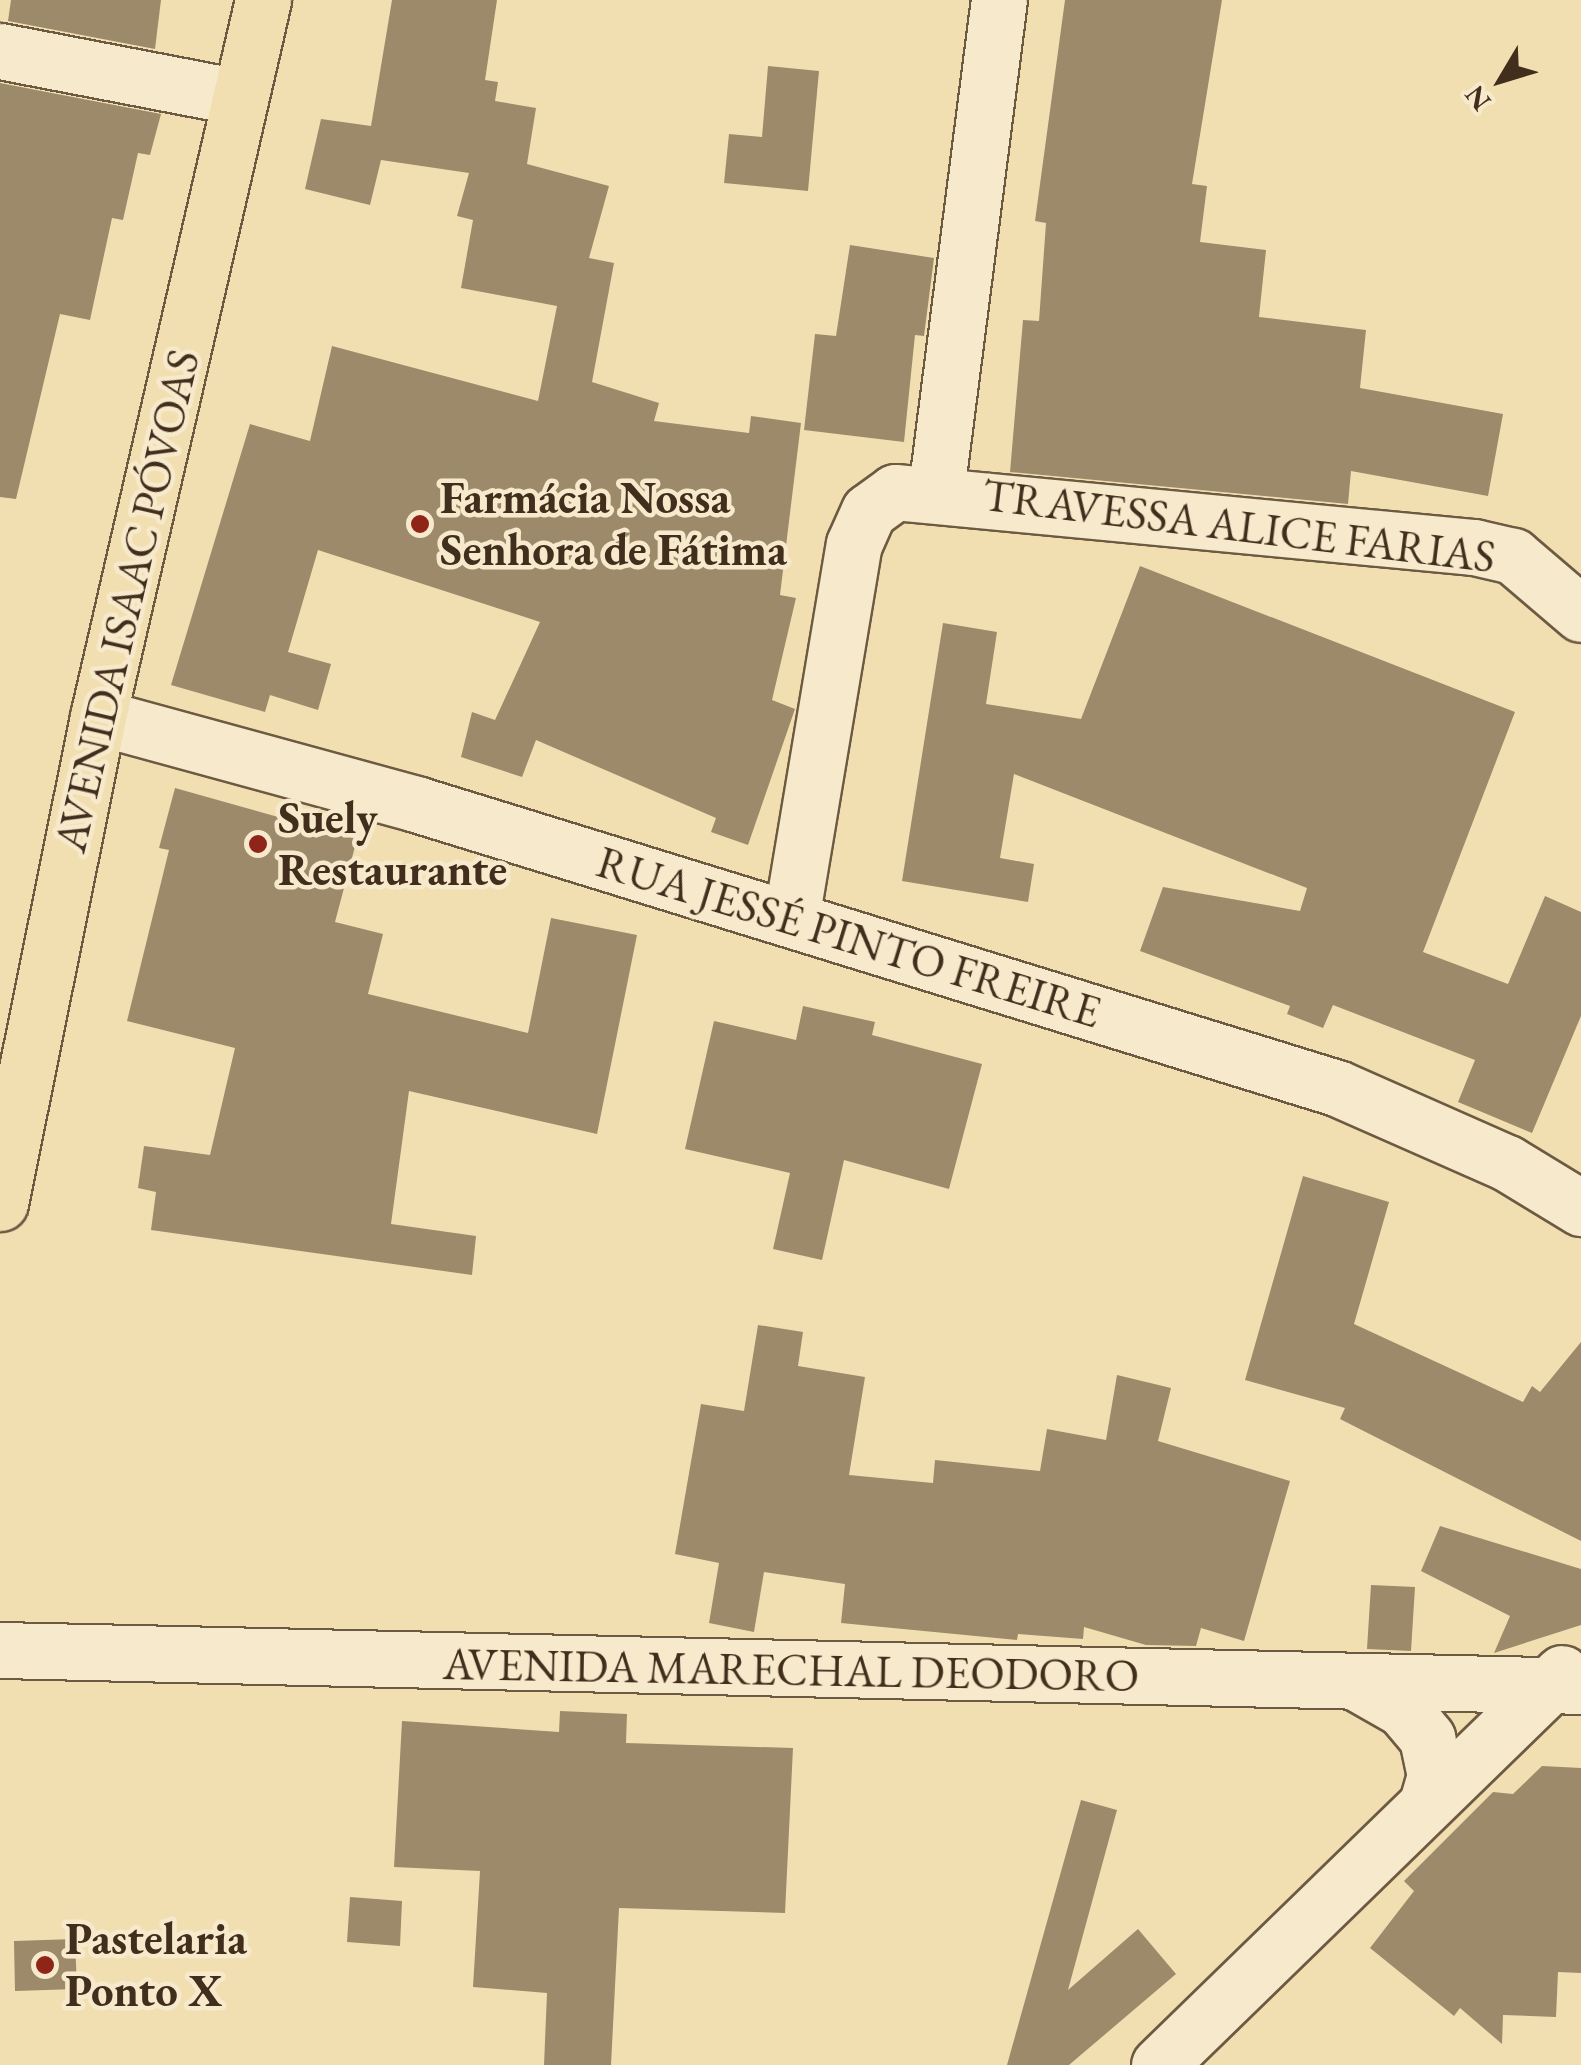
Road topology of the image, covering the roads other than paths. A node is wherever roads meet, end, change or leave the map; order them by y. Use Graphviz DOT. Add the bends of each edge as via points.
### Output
graph roads {
  1 [pos="263,0"];
  2 [pos="999,0"];
  3 [pos="0,51"];
  4 [pos="240,98"];
  5 [pos="936,492"];
  6 [pos="1581,614"];
  7 [pos="98,718"];
  8 [pos="791,919"];
  9 [pos="0,1203"];
  10 [pos="1581,1208"];
  11 [pos="0,1650"];
  12 [pos="1571,1674"];
  13 [pos="1361,1685"];
  14 [pos="1428,1799"];
  15 [pos="1159,2065"];
  1 -- 4 [label="main road, AVENIDA ISAAC PÓVOAS"];
  2 -- 5 [label="street, TRAVESSA ALICE FARIAS"];
  3 -- 4 [label="street"];
  4 -- 7 [label="main road, AVENIDA ISAAC PÓVOAS"];
  5 -- 6 [label="street, TRAVESSA ALICE FARIAS" via="1474,547 1513,556"];
  5 -- 8 [label="street, TRAVESSA ALICE FARIAS" via="895,492 869,511 854,544"];
  7 -- 8 [label="street, RUA JESSÉ PINTO FREIRE" via="416,804"];
  7 -- 9 [label="main road, AVENIDA ISAAC PÓVOAS"];
  8 -- 10 [label="street, RUA JESSÉ PINTO FREIRE" via="1337,1088 1507,1164"];
  11 -- 13 [label="street, AVENIDA MARECHAL DEODORO"];
  12 -- 13 [label="street, AVENIDA MARECHAL DEODORO"];
  12 -- 14 [label="street"];
  13 -- 14 [label="street" via="1404,1709 1428,1738 1435,1775"];
  14 -- 15 [label="street"];
}
